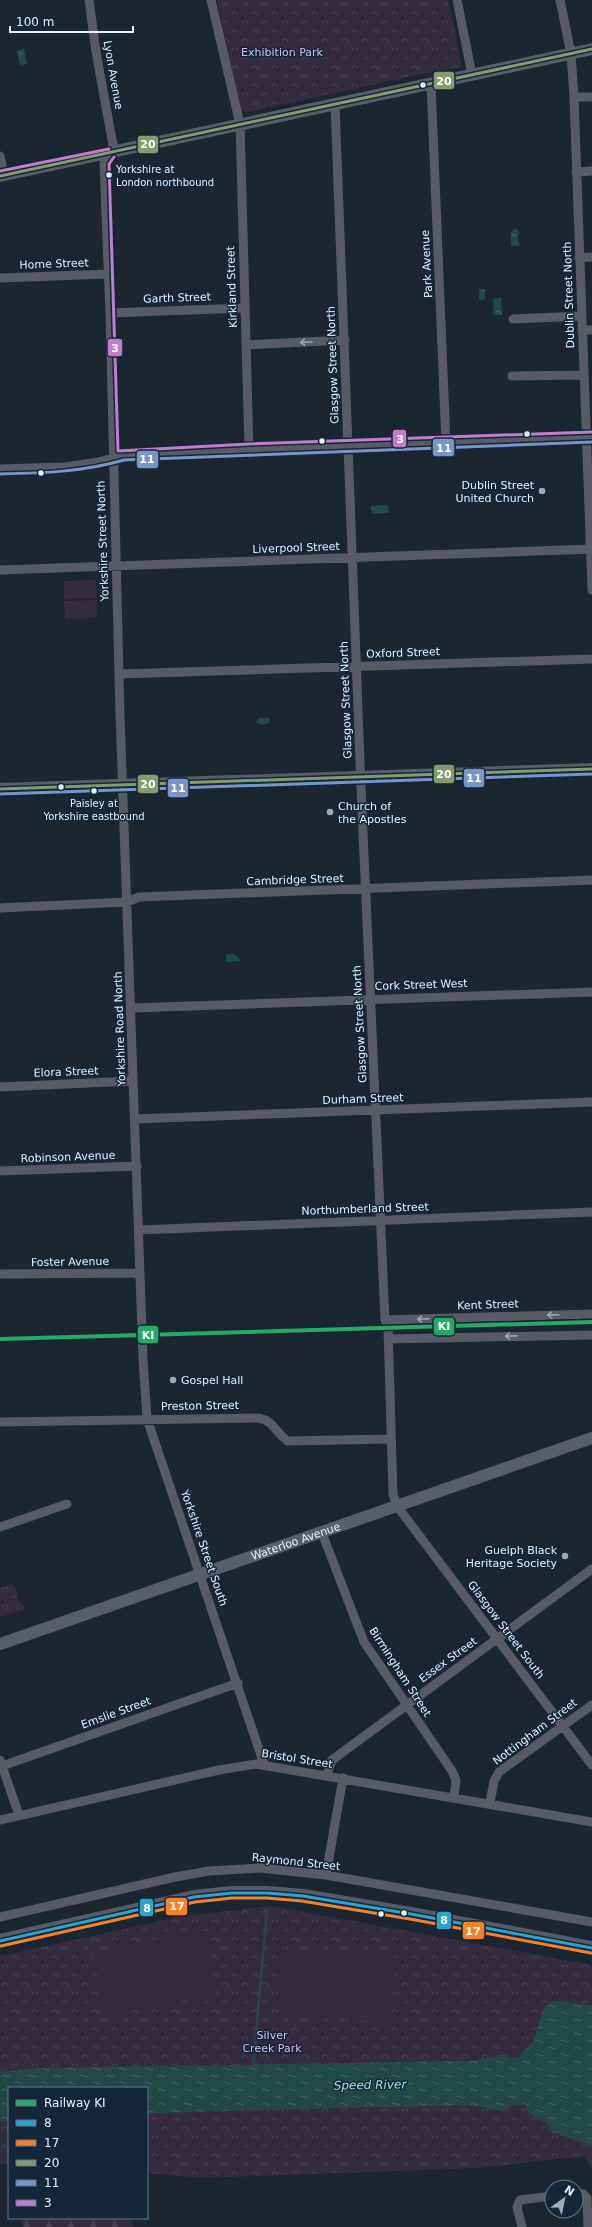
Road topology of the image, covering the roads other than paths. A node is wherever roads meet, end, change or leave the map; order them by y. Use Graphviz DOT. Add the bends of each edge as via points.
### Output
graph roads {
  1 [pos="89,0"];
  2 [pos="211,0"];
  3 [pos="457,0"];
  4 [pos="560,0"];
  5 [pos="592,49"];
  6 [pos="571,54"];
  7 [pos="472,75"];
  8 [pos="431,84"];
  9 [pos="574,97"];
  10 [pos="592,97"];
  11 [pos="335,104"];
  12 [pos="240,124"];
  13 [pos="110,154"];
  14 [pos="0,156"];
  15 [pos="592,171"];
  16 [pos="576,172"];
  17 [pos="2,176"];
  18 [pos="592,257"];
  19 [pos="579,258"];
  20 [pos="108,274"];
  21 [pos="0,278"];
  22 [pos="245,308"];
  23 [pos="110,313"];
  24 [pos="581,316"];
  25 [pos="513,319"];
  26 [pos="582,330"];
  27 [pos="592,330"];
  28 [pos="345,340"];
  29 [pos="246,345"];
  30 [pos="584,375"];
  31 [pos="512,376"];
  32 [pos="589,438"];
  33 [pos="446,443"];
  34 [pos="348,447"];
  35 [pos="249,449"];
  36 [pos="113,458"];
  37 [pos="0,470"];
  38 [pos="591,549"];
  39 [pos="352,558"];
  40 [pos="116,567"];
  41 [pos="0,570"];
  42 [pos="592,590"];
  43 [pos="592,659"];
  44 [pos="356,667"];
  45 [pos="119,674"];
  46 [pos="592,769"];
  47 [pos="361,777"];
  48 [pos="123,785"];
  49 [pos="0,789"];
  50 [pos="592,880"];
  51 [pos="366,889"];
  52 [pos="128,902"];
  53 [pos="0,908"];
  54 [pos="592,992"];
  55 [pos="371,999"];
  56 [pos="132,1008"];
  57 [pos="133,1081"];
  58 [pos="0,1087"];
  59 [pos="592,1102"];
  60 [pos="376,1110"];
  61 [pos="135,1118"];
  62 [pos="137,1166"];
  63 [pos="0,1171"];
  64 [pos="592,1212"];
  65 [pos="381,1221"];
  66 [pos="139,1230"];
  67 [pos="140,1273"];
  68 [pos="0,1274"];
  69 [pos="592,1314"];
  70 [pos="386,1320"];
  71 [pos="592,1335"];
  72 [pos="388,1339"];
  73 [pos="147,1419"];
  74 [pos="0,1422"];
  75 [pos="592,1438"];
  76 [pos="390,1439"];
  77 [pos="67,1504"];
  78 [pos="398,1506"];
  79 [pos="0,1527"];
  80 [pos="322,1532"];
  81 [pos="592,1569"];
  82 [pos="201,1575"];
  83 [pos="498,1638"];
  84 [pos="0,1644"];
  85 [pos="238,1683"];
  86 [pos="592,1704"];
  87 [pos="407,1705"];
  88 [pos="563,1726"];
  89 [pos="1,1763"];
  90 [pos="264,1764"];
  91 [pos="592,1765"];
  92 [pos="326,1775"];
  93 [pos="343,1778"];
  94 [pos="454,1797"];
  95 [pos="490,1803"];
  96 [pos="19,1815"];
  97 [pos="0,1820"];
  98 [pos="592,1822"];
  99 [pos="326,1875"];
  100 [pos="0,1917"];
  101 [pos="592,1922"];
  102 [pos="0,1942"];
  103 [pos="592,1948"];
  104 [pos="584,2196"];
  105 [pos="544,2197"];
  106 [pos="522,2227"];
  107 [pos="588,2227"];
  1 -- 13 [label="street, Lyon Avenue" via="113,145"];
  2 -- 12 [label="street, Kirkland Street"];
  3 -- 7 [label="street"];
  4 -- 6 [label="street, Dublin Street North"];
  5 -- 6 [label="street"];
  6 -- 7 [label="street"];
  6 -- 9 [label="street, Dublin Street North"];
  7 -- 8 [label="street"];
  8 -- 11 [label="street"];
  8 -- 33 [label="street, Park Avenue"];
  9 -- 10 [label="street"];
  9 -- 16 [label="street, Dublin Street North"];
  11 -- 12 [label="street"];
  11 -- 28 [label="street, Glasgow Street North"];
  12 -- 13 [label="street"];
  12 -- 22 [label="street, Kirkland Street"];
  13 -- 17 [label="street"];
  13 -- 20 [label="street, Yorkshire Street North" via="104,163"];
  14 -- 17 [label="street"];
  15 -- 16 [label="street"];
  16 -- 19 [label="street, Dublin Street North"];
  18 -- 19 [label="street"];
  19 -- 24 [label="street, Dublin Street North"];
  20 -- 21 [label="street, Home Street"];
  20 -- 23 [label="street, Yorkshire Street North"];
  22 -- 23 [label="street, Garth Street"];
  22 -- 29 [label="street, Kirkland Street"];
  23 -- 36 [label="street, Yorkshire Street North"];
  24 -- 25 [label="street"];
  24 -- 26 [label="street, Dublin Street North"];
  26 -- 27 [label="street"];
  26 -- 30 [label="street, Dublin Street North"];
  28 -- 29 [label="street, one-way"];
  28 -- 34 [label="street, Glasgow Street North"];
  29 -- 35 [label="street, Kirkland Street"];
  30 -- 31 [label="street"];
  30 -- 32 [label="street, Dublin Street North"];
  32 -- 33 [label="street"];
  32 -- 38 [label="street, Dublin Street North"];
  33 -- 34 [label="street"];
  34 -- 35 [label="street"];
  34 -- 39 [label="street, Glasgow Street North"];
  35 -- 36 [label="street" via="123,455"];
  36 -- 37 [label="street" via="64,467"];
  36 -- 40 [label="street, Yorkshire Street North"];
  38 -- 39 [label="street, Liverpool Street"];
  38 -- 42 [label="street, Dublin Street North"];
  39 -- 40 [label="street, Liverpool Street"];
  39 -- 44 [label="street, Glasgow Street North"];
  40 -- 41 [label="street, Liverpool Street"];
  40 -- 45 [label="street, Yorkshire Street North"];
  43 -- 44 [label="street, Oxford Street"];
  44 -- 45 [label="street, Oxford Street"];
  44 -- 47 [label="street, Glasgow Street North"];
  45 -- 48 [label="street, Yorkshire Street North"];
  46 -- 47 [label="street"];
  47 -- 48 [label="street"];
  47 -- 51 [label="street, Glasgow Street North"];
  48 -- 49 [label="street"];
  48 -- 52 [label="street, Yorkshire Road North"];
  50 -- 51 [label="street, Cambridge Street"];
  51 -- 52 [label="street, Cambridge Street" via="139,897"];
  51 -- 55 [label="street, Glasgow Street North"];
  52 -- 53 [label="street, Cambridge Street"];
  52 -- 56 [label="street, Yorkshire Road North"];
  54 -- 55 [label="street, Cork Street West"];
  55 -- 56 [label="street, Cork Street West"];
  55 -- 60 [label="street, Glasgow Street North"];
  56 -- 57 [label="street, Yorkshire Road North"];
  57 -- 58 [label="street, Elora Street"];
  57 -- 61 [label="street, Yorkshire Road North"];
  59 -- 60 [label="street, Durham Street"];
  60 -- 61 [label="street, Durham Street"];
  60 -- 65 [label="street, Glasgow Street North"];
  61 -- 62 [label="street, Yorkshire Road North"];
  62 -- 63 [label="street, Robinson Avenue"];
  62 -- 66 [label="street, Yorkshire Road North"];
  64 -- 65 [label="street, Northumberland Street"];
  65 -- 66 [label="street, Northumberland Street"];
  65 -- 70 [label="street, Glasgow Street North"];
  66 -- 67 [label="street, Yorkshire Road North"];
  67 -- 68 [label="street, Foster Avenue"];
  67 -- 73 [label="street, Yorkshire Street South"];
  69 -- 70 [label="street, Kent Street, one-way"];
  70 -- 72 [label="street, Glasgow Street North"];
  71 -- 72 [label="street, one-way"];
  72 -- 76 [label="street, Glasgow Street North"];
  73 -- 74 [label="street, Preston Street"];
  73 -- 76 [label="street, Preston Street" via="259,1418 272,1424 283,1438 294,1442"];
  73 -- 82 [label="street, Yorkshire Street South"];
  75 -- 78 [label="street, Waterloo Avenue"];
  76 -- 78 [label="street, Glasgow Street South" via="393,1491"];
  77 -- 79 [label="street"];
  78 -- 80 [label="street, Waterloo Avenue"];
  78 -- 83 [label="street, Glasgow Street South"];
  80 -- 82 [label="street, Waterloo Avenue"];
  80 -- 87 [label="street, Birmingham Street" via="364,1642"];
  81 -- 83 [label="street, Essex Street"];
  82 -- 84 [label="street, Waterloo Avenue"];
  82 -- 85 [label="street, Yorkshire Street South"];
  83 -- 87 [label="street, Essex Street"];
  83 -- 88 [label="street, Glasgow Street South"];
  85 -- 89 [label="street, Emslie Street"];
  85 -- 90 [label="street, Yorkshire Street South"];
  86 -- 88 [label="street, Nottingham Street"];
  87 -- 92 [label="street, Essex Street" via="332,1760"];
  87 -- 94 [label="street, Birmingham Street" via="452,1771 456,1780"];
  88 -- 91 [label="street, Glasgow Street South"];
  88 -- 95 [label="street, Nottingham Street" via="499,1772 494,1781"];
  89 -- 96 [label="street"];
  90 -- 92 [label="street, Bristol Street"];
  90 -- 96 [label="street, Bristol Street" via="219,1770"];
  92 -- 93 [label="street, Bristol Street"];
  93 -- 94 [label="street, Bristol Street"];
  93 -- 99 [label="street"];
  94 -- 95 [label="street, Bristol Street"];
  95 -- 98 [label="street, Bristol Street"];
  96 -- 97 [label="street, Bristol Street"];
  99 -- 100 [label="street, Raymond Street" via="260,1868 209,1871"];
  99 -- 101 [label="street, Raymond Street"];
  102 -- 103 [label="main road" via="194,1897 267,1893 303,1896 404,1913"];
  104 -- 107 [label="street" via="587,2198"];
  105 -- 106 [label="street" via="520,2200 517,2207"];
}
